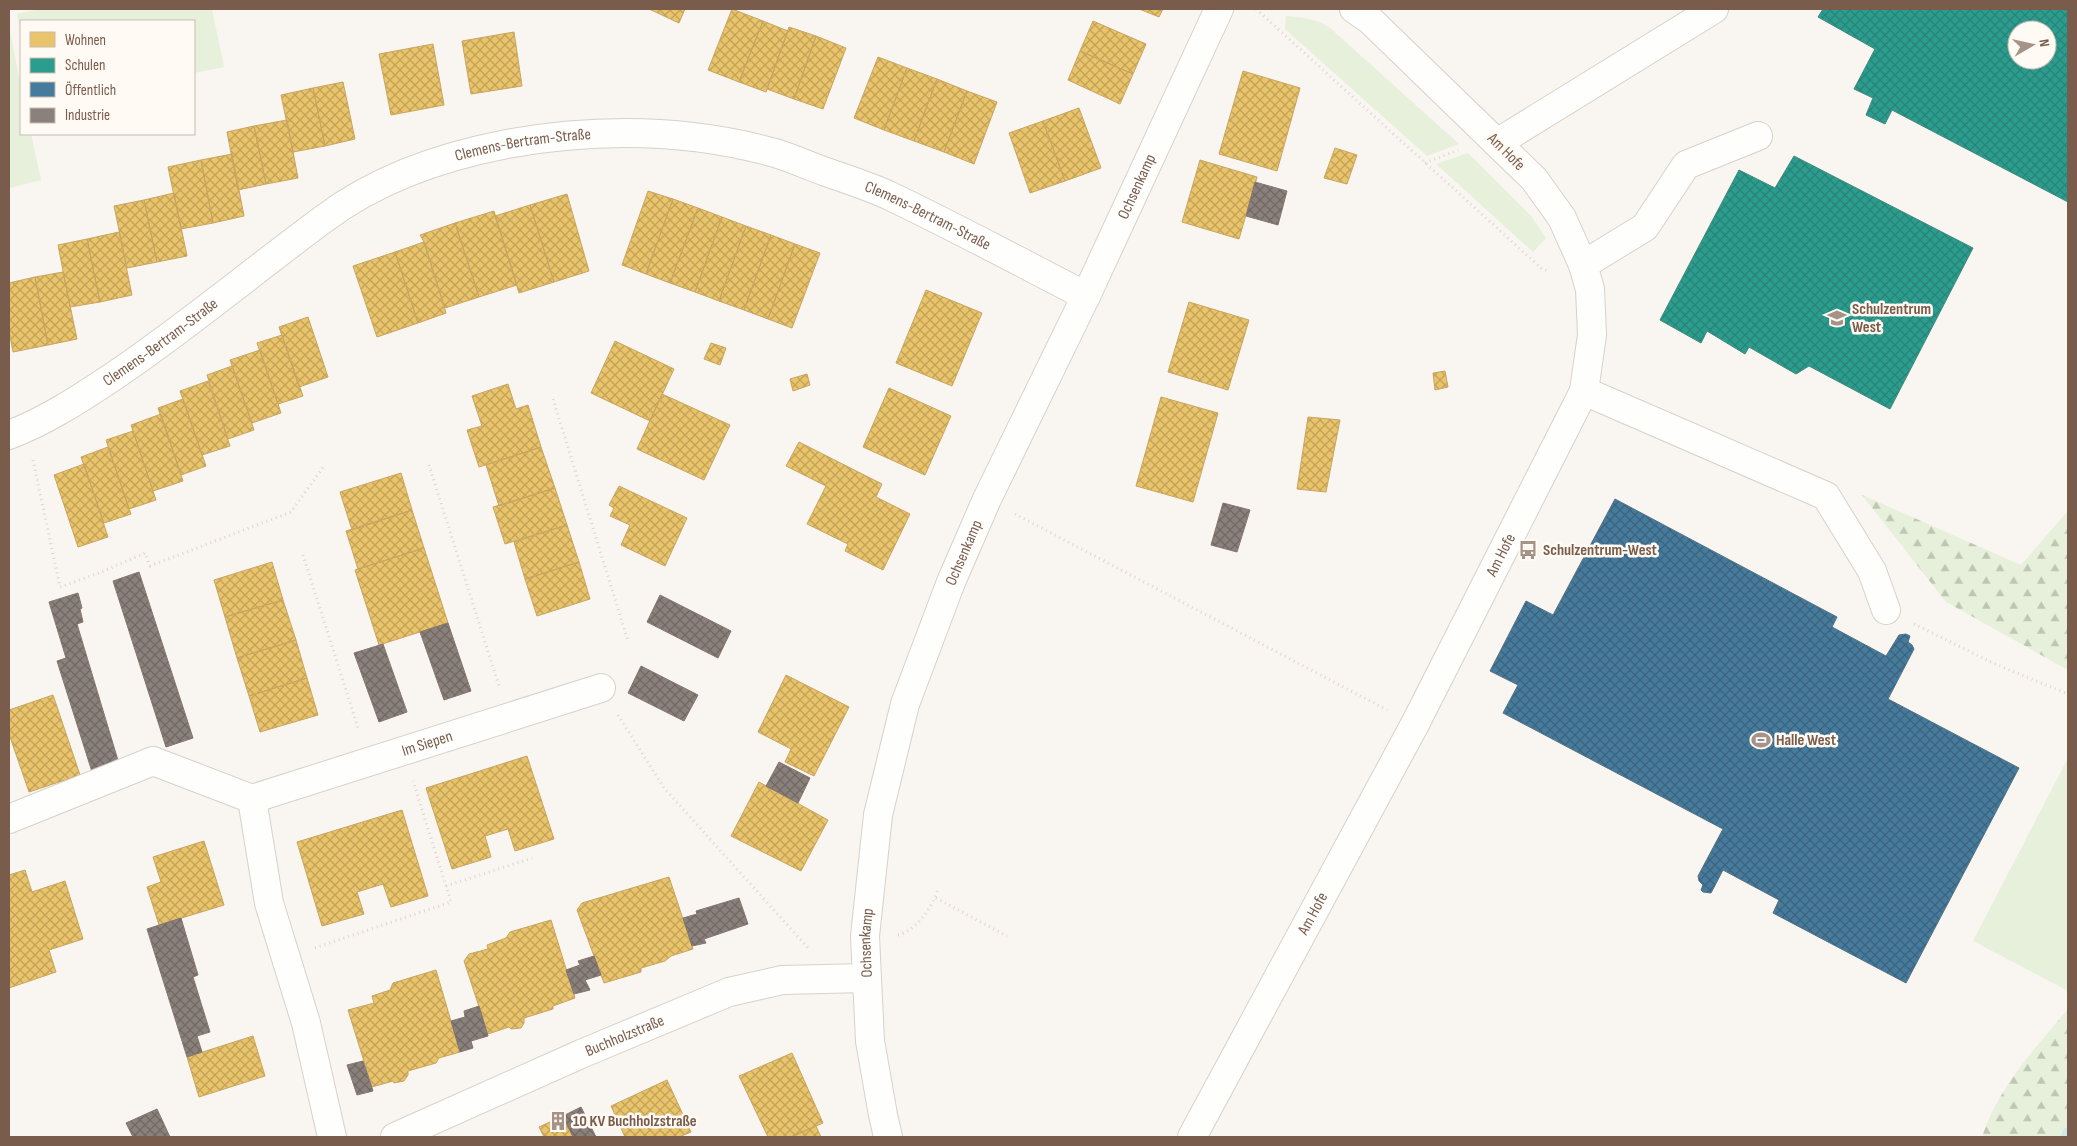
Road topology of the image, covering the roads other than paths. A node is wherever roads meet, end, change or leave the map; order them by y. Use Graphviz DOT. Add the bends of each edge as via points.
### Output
graph roads {
  1 [pos="1219,9"];
  2 [pos="1354,9"];
  3 [pos="1714,9"];
  4 [pos="1758,136"];
  5 [pos="1497,143"];
  6 [pos="1586,277"];
  7 [pos="1086,296"];
  8 [pos="1584,391"];
  9 [pos="18,431"];
  10 [pos="1886,610"];
  11 [pos="601,688"];
  12 [pos="252,799"];
  13 [pos="9,818"];
  14 [pos="866,978"];
  15 [pos="332,1137"];
  16 [pos="395,1137"];
  17 [pos="888,1137"];
  18 [pos="1192,1137"];
  1 -- 7 [label="street, Ochsenkamp"];
  2 -- 5 [label="street, Am Hofe" via="1370,20"];
  3 -- 5 [label="street"];
  4 -- 6 [label="street" via="1686,165 1645,228"];
  5 -- 6 [label="street, Am Hofe" via="1534,179 1562,218"];
  6 -- 8 [label="street, Am Hofe" via="1592,336"];
  7 -- 9 [label="street, Clemens-Bertram-Straße" via="885,194 776,153 707,138 658,134 544,138 439,161 381,184 328,215 157,348 90,392"];
  7 -- 14 [label="street, Ochsenkamp" via="951,582 906,704 878,815 865,936"];
  8 -- 10 [label="street" via="1826,496 1872,571"];
  8 -- 18 [label="street, Am Hofe" via="1415,724"];
  11 -- 12 [label="street, Im Siepen"];
  12 -- 13 [label="street" via="153,761"];
  12 -- 15 [label="street" via="269,903 306,1023"];
  14 -- 16 [label="street, Buchholzstraße" via="782,980 729,992"];
  14 -- 17 [label="street, Ochsenkamp" via="870,1041"];
}
